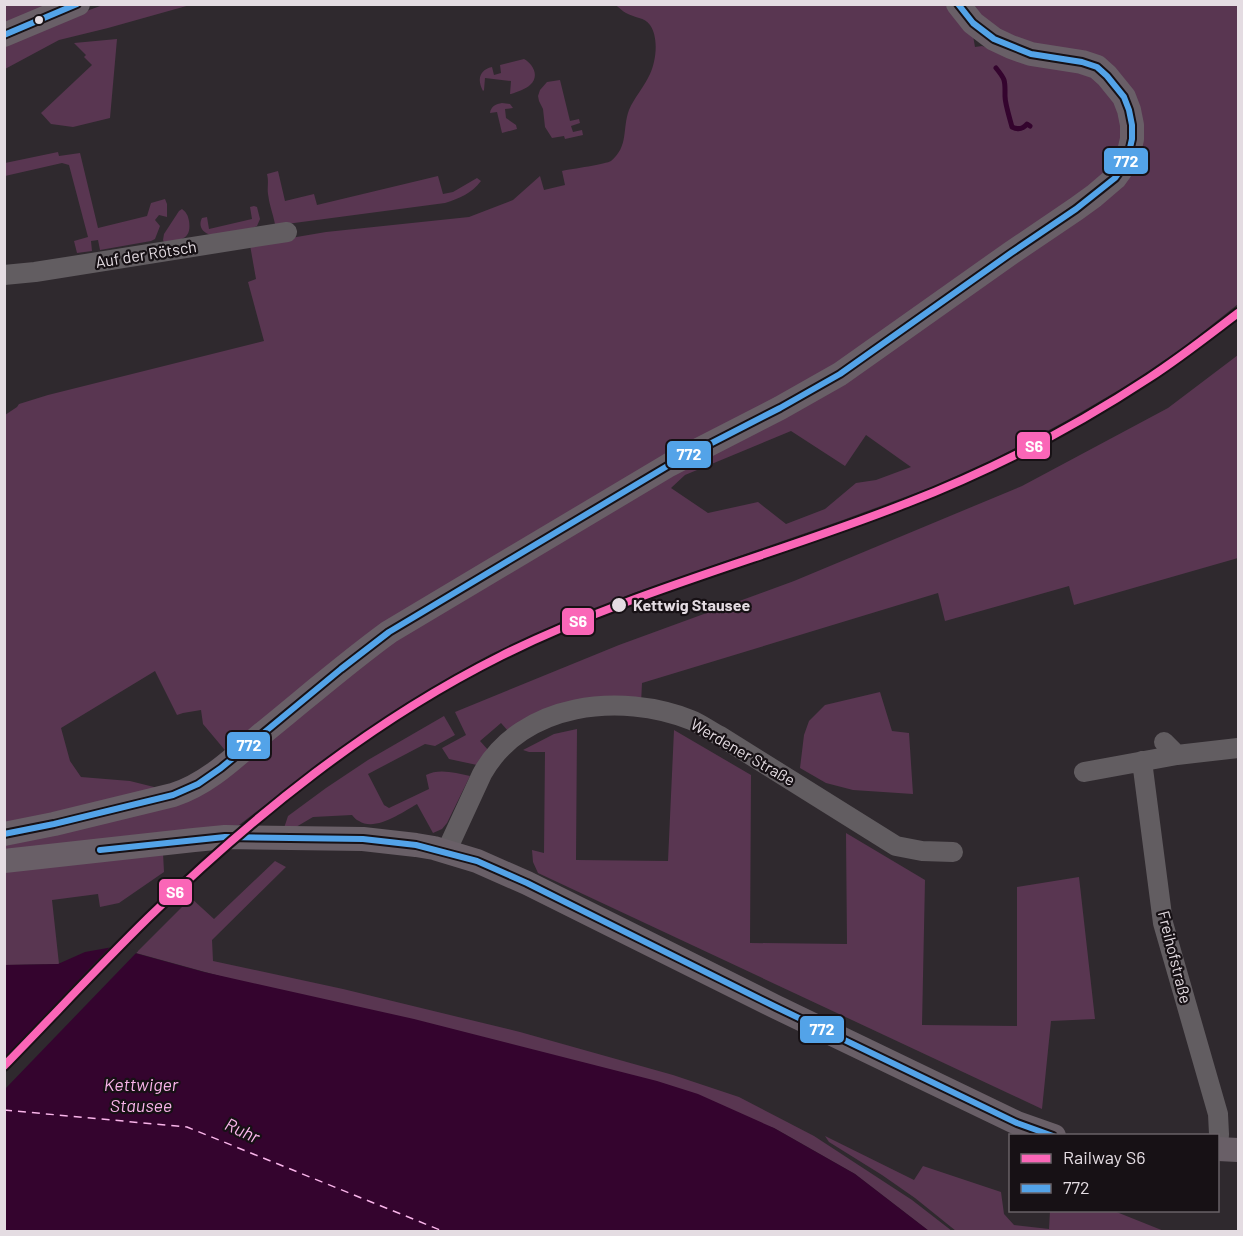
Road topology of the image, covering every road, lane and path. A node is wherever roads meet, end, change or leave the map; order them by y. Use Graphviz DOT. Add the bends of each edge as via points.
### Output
graph roads {
  1 [pos="78,4"];
  2 [pos="958,4"];
  3 [pos="4,35"];
  4 [pos="287,232"];
  5 [pos="4,275"];
  6 [pos="1239,748"];
  7 [pos="1142,761"];
  8 [pos="1084,772"];
  9 [pos="4,834"];
  10 [pos="446,852"];
  11 [pos="953,852"];
  12 [pos="4,861"];
  13 [pos="1048,1134"];
  14 [pos="1225,1150"];
  1 -- 3 [label="main road"];
  2 -- 9 [label="main road" via="984,32 1011,47 1082,62 1107,75 1124,97 1132,125 1128,157 1110,183 840,374 669,465 389,633 199,784 173,795"];
  4 -- 5 [label="street, Auf der Rötsch"];
  6 -- 7 [label="street" via="1171,749"];
  7 -- 8 [label="street"];
  7 -- 14 [label="street, Freihofstraße" via="1163,923"];
  10 -- 11 [label="street, Werdener Straße" via="482,774 505,742 547,718 591,706 613,705 662,711 692,721 896,846"];
  10 -- 12 [label="main road" via="363,839 225,837"];
  10 -- 13 [label="main road" via="527,883 1006,1118"];
}
